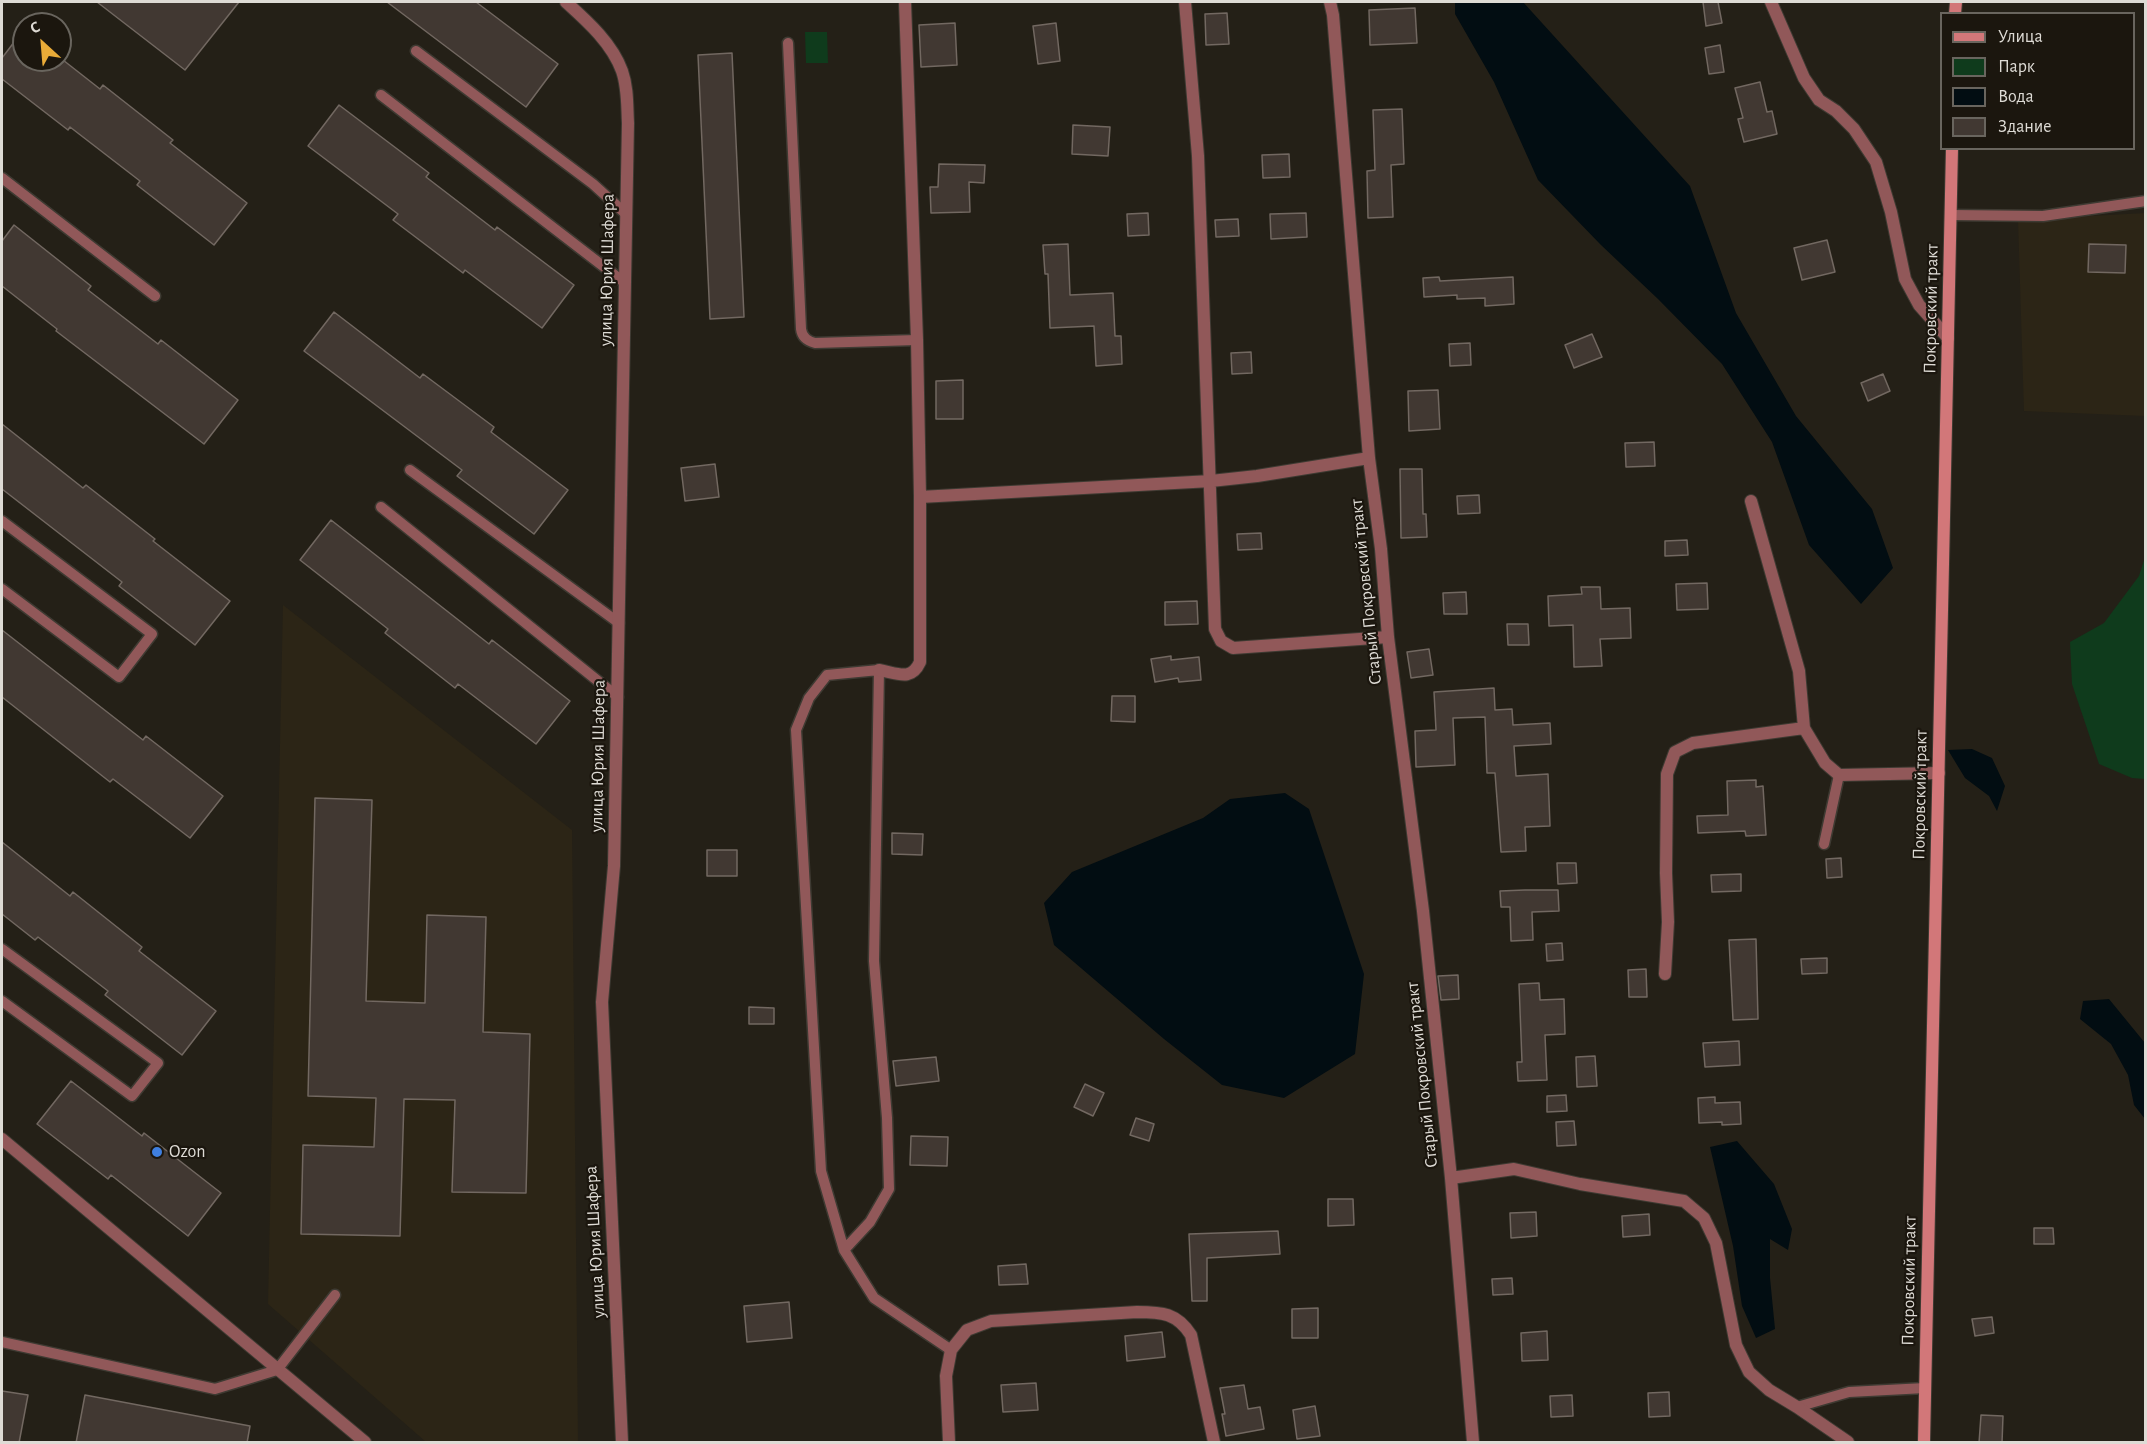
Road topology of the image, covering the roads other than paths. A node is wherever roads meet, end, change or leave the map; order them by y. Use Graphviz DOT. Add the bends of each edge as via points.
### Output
graph roads {
  1 [pos="566,2"];
  2 [pos="905,2"];
  3 [pos="1185,2"];
  4 [pos="1330,2"];
  5 [pos="1771,2"];
  6 [pos="788,43"];
  7 [pos="416,51"];
  8 [pos="381,95"];
  9 [pos="1952,150"];
  10 [pos="2,178"];
  11 [pos="2145,201"];
  12 [pos="626,214"];
  13 [pos="1951,215"];
  14 [pos="625,283"];
  15 [pos="155,297"];
  16 [pos="1948,338"];
  17 [pos="917,340"];
  18 [pos="1369,458"];
  19 [pos="410,470"];
  20 [pos="1211,481"];
  21 [pos="920,497"];
  22 [pos="1751,501"];
  23 [pos="381,507"];
  24 [pos="2,521"];
  25 [pos="2,588"];
  26 [pos="619,623"];
  27 [pos="1388,637"];
  28 [pos="879,670"];
  29 [pos="618,697"];
  30 [pos="1804,728"];
  31 [pos="1939,773"];
  32 [pos="1839,775"];
  33 [pos="1824,844"];
  34 [pos="2,949"];
  35 [pos="1665,974"];
  36 [pos="2,1001"];
  37 [pos="2,1139"];
  38 [pos="1450,1178"];
  39 [pos="844,1250"];
  40 [pos="335,1295"];
  41 [pos="2,1342"];
  42 [pos="951,1350"];
  43 [pos="277,1370"];
  44 [pos="1925,1388"];
  45 [pos="1797,1407"];
  46 [pos="365,1443"];
  47 [pos="622,1443"];
  48 [pos="949,1443"];
  49 [pos="1214,1443"];
  50 [pos="1473,1443"];
  51 [pos="1848,1443"];
  52 [pos="1924,1443"];
  1 -- 12 [label="street, улица Юрия Шафера" via="594,27 622,70 628,123"];
  2 -- 17 [label="street"];
  3 -- 20 [label="street" via="1198,156"];
  4 -- 18 [label="street, Старый Покровский тракт"];
  5 -- 16 [label="street" via="1804,78 1818,100 1854,129 1876,162 1905,279 1919,305"];
  6 -- 17 [label="lane" via="802,335 815,343"];
  7 -- 12 [label="lane" via="593,184"];
  8 -- 14 [label="lane"];
  9 -- 13 [label="main road, Покровский тракт"];
  10 -- 15 [label="lane"];
  11 -- 13 [label="lane" via="2043,216"];
  12 -- 14 [label="street, улица Юрия Шафера"];
  13 -- 16 [label="main road, Покровский тракт"];
  14 -- 26 [label="street, улица Юрия Шафера"];
  16 -- 31 [label="main road, Покровский тракт"];
  17 -- 21 [label="street"];
  18 -- 20 [label="street"];
  18 -- 27 [label="street, Старый Покровский тракт"];
  19 -- 26 [label="lane"];
  20 -- 21 [label="street"];
  20 -- 27 [label="street" via="1215,629 1221,641 1233,648"];
  21 -- 28 [label="street" via="920,662 907,675"];
  22 -- 30 [label="street" via="1799,671"];
  23 -- 29 [label="lane"];
  24 -- 25 [label="lane" via="152,634 119,677"];
  26 -- 29 [label="street, улица Юрия Шафера"];
  27 -- 38 [label="street, Старый Покровский тракт" via="1423,911"];
  28 -- 39 [label="lane" via="874,961 889,1189 870,1222"];
  28 -- 39 [label="lane" via="827,675 809,698 796,730 821,1171"];
  29 -- 47 [label="street, улица Юрия Шафера" via="614,866 602,1002"];
  30 -- 32 [label="street" via="1824,763"];
  30 -- 35 [label="street" via="1694,743 1675,752 1667,774"];
  31 -- 32 [label="street"];
  31 -- 44 [label="main road, Покровский тракт"];
  32 -- 33 [label="lane"];
  34 -- 36 [label="lane" via="158,1063 132,1096"];
  37 -- 43 [label="street"];
  38 -- 45 [label="street" via="1514,1169 1684,1201 1704,1218 1716,1243 1736,1345 1749,1372"];
  38 -- 50 [label="street, Старый Покровский тракт"];
  39 -- 42 [label="lane" via="874,1298"];
  40 -- 43 [label="lane"];
  41 -- 43 [label="lane" via="215,1389"];
  42 -- 48 [label="street" via="946,1376"];
  42 -- 49 [label="street" via="967,1330 991,1321 1137,1312 1174,1317 1191,1335"];
  43 -- 46 [label="street"];
  44 -- 45 [label="lane" via="1849,1392"];
  44 -- 52 [label="main road, Покровский тракт"];
  45 -- 51 [label="street"];
}
